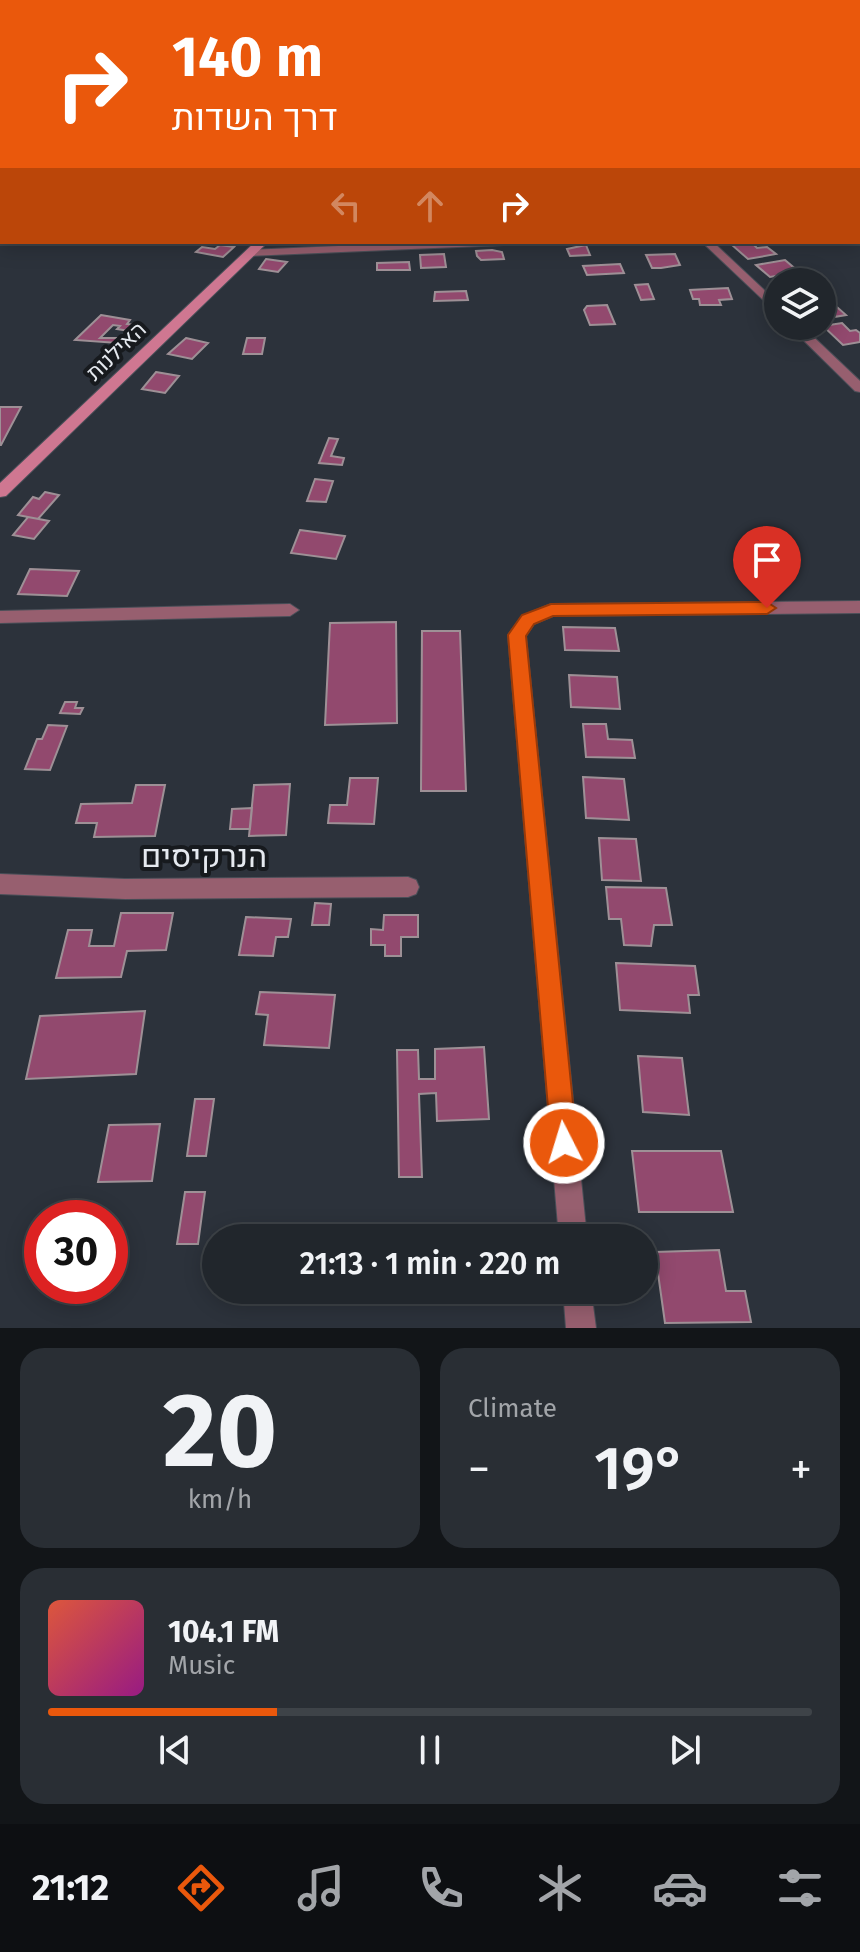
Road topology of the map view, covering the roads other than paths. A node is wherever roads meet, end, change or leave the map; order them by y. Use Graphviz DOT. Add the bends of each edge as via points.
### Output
graph roads {
  1 [pos="422,244"];
  2 [pos="709,244"];
  3 [pos="257,248"];
  4 [pos="764,297"];
  5 [pos="810,340"];
  6 [pos="860,388"];
  7 [pos="0,492"];
  8 [pos="860,607"];
  9 [pos="290,610"];
  10 [pos="0,617"];
  11 [pos="0,884"];
  12 [pos="408,887"];
  13 [pos="572,1224"];
  14 [pos="578,1304"];
  15 [pos="581,1328"];
  1 -- 3 [label="street"];
  2 -- 4 [label="street"];
  3 -- 7 [label="main road, האילנות"];
  5 -- 6 [label="street"];
  8 -- 13 [label="street" via="551,610 528,620 517,635"];
  9 -- 10 [label="street"];
  11 -- 12 [label="street, הנרקיסים" via="125,889"];
  14 -- 15 [label="street"];
}
